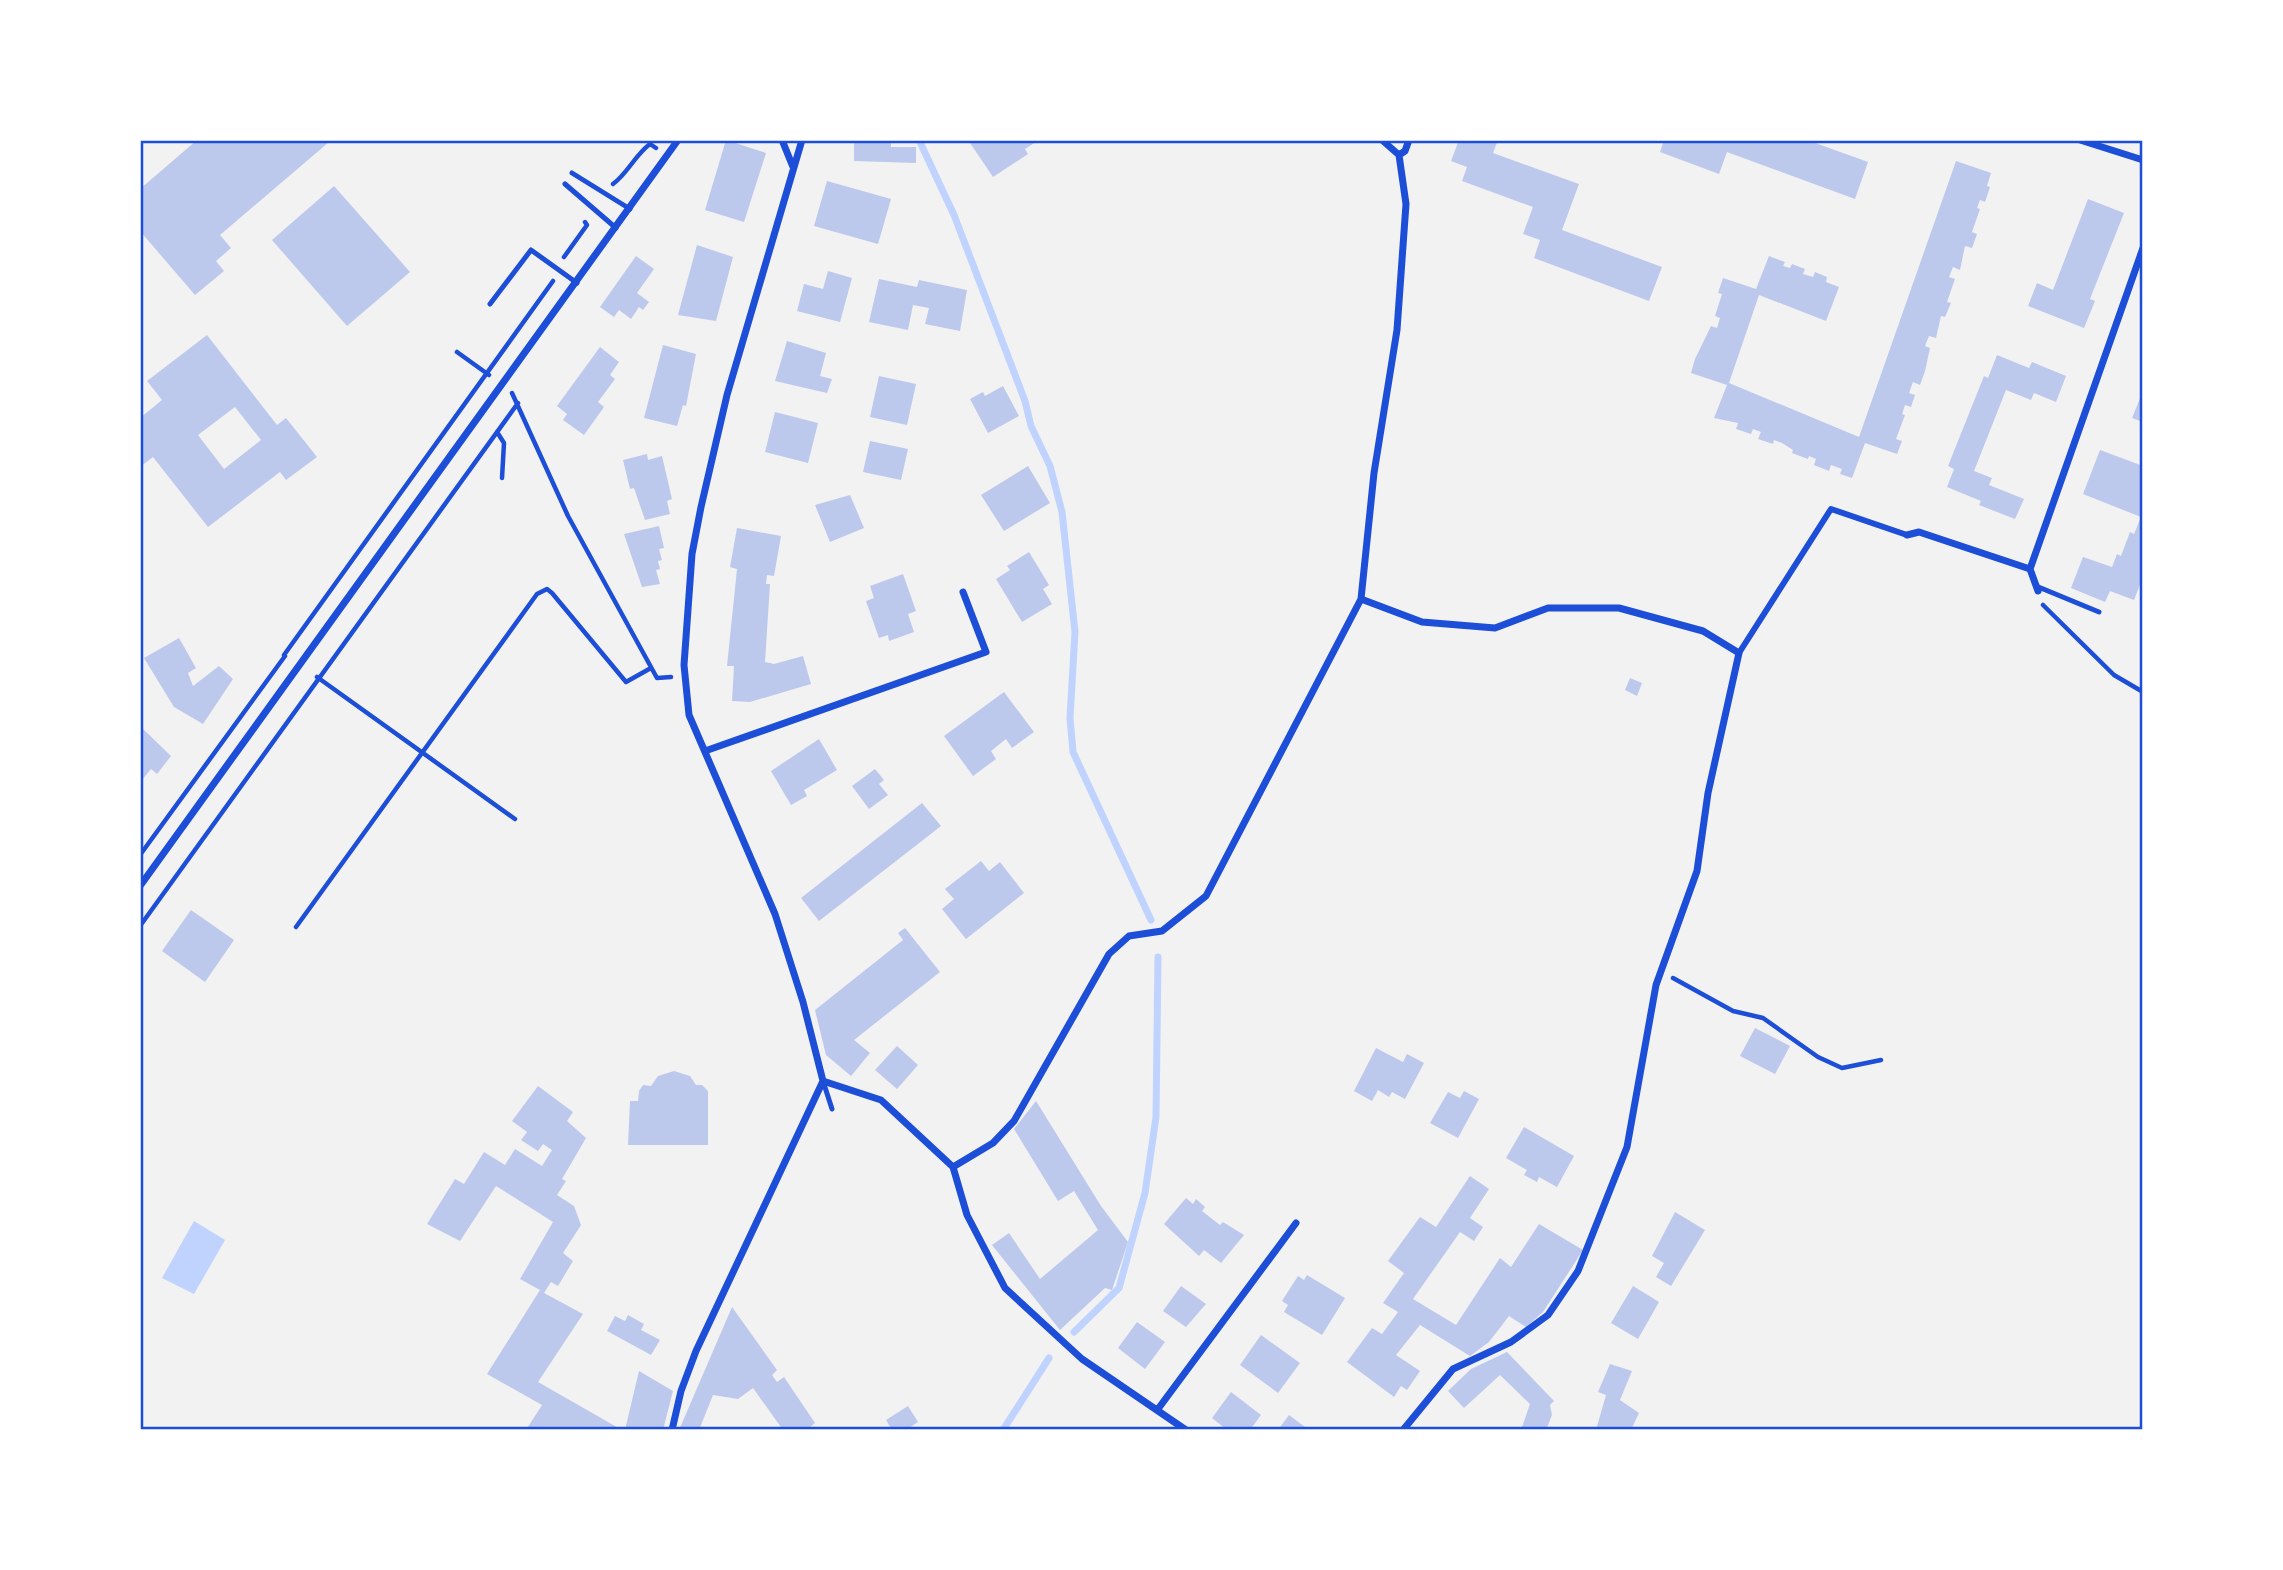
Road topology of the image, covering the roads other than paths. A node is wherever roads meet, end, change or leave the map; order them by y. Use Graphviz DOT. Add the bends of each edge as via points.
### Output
graph roads {
  1 [pos="678,140"];
  2 [pos="782,140"];
  3 [pos="802,140"];
  4 [pos="1382,140"];
  5 [pos="1409,140"];
  6 [pos="2080,140"];
  7 [pos="1399,155"];
  8 [pos="2143,160"];
  9 [pos="793,167"];
  10 [pos="572,173"];
  11 [pos="565,184"];
  12 [pos="630,209"];
  13 [pos="615,228"];
  14 [pos="2142,252"];
  15 [pos="576,283"];
  16 [pos="490,304"];
  17 [pos="1907,535"];
  18 [pos="2030,569"];
  19 [pos="2037,588"];
  20 [pos="963,592"];
  21 [pos="1361,599"];
  22 [pos="2099,612"];
  23 [pos="1740,653"];
  24 [pos="705,751"];
  25 [pos="140,887"];
  26 [pos="822,1081"];
  27 [pos="832,1109"];
  28 [pos="953,1167"];
  29 [pos="1296,1223"];
  30 [pos="1158,1409"];
  31 [pos="672,1430"];
  32 [pos="1186,1430"];
  33 [pos="1403,1430"];
  1 -- 12 [label="street"];
  2 -- 9 [label="street"];
  3 -- 9 [label="street"];
  4 -- 7 [label="street"];
  5 -- 7 [label="street"];
  6 -- 8 [label="street"];
  7 -- 21 [label="street" via="1406,204 1397,330 1374,473"];
  9 -- 24 [label="street" via="727,395 692,554 684,665 689,715"];
  10 -- 12 [label="lane"];
  11 -- 13 [label="lane"];
  12 -- 13 [label="street"];
  13 -- 15 [label="street"];
  14 -- 18 [label="street"];
  15 -- 16 [label="lane" via="531,250"];
  15 -- 25 [label="street"];
  17 -- 18 [label="street" via="1919,532"];
  17 -- 23 [label="street" via="1831,509"];
  18 -- 19 [label="street"];
  19 -- 22 [label="lane"];
  20 -- 24 [label="street" via="986,652"];
  21 -- 23 [label="street" via="1422,622 1494,628 1548,608 1619,608 1703,631"];
  21 -- 28 [label="street" via="1206,896 1163,932 1129,936 1109,954 1014,1121 993,1143"];
  23 -- 33 [label="street" via="1708,793 1697,871 1660,971 1626,1147 1578,1271 1548,1315 1511,1342 1453,1369"];
  24 -- 26 [label="street" via="775,915"];
  26 -- 27 [label="lane"];
  26 -- 28 [label="street" via="881,1100"];
  26 -- 31 [label="street" via="696,1351"];
  28 -- 30 [label="street" via="967,1215 1005,1288 1082,1359"];
  29 -- 30 [label="street"];
  30 -- 32 [label="street"];
}
